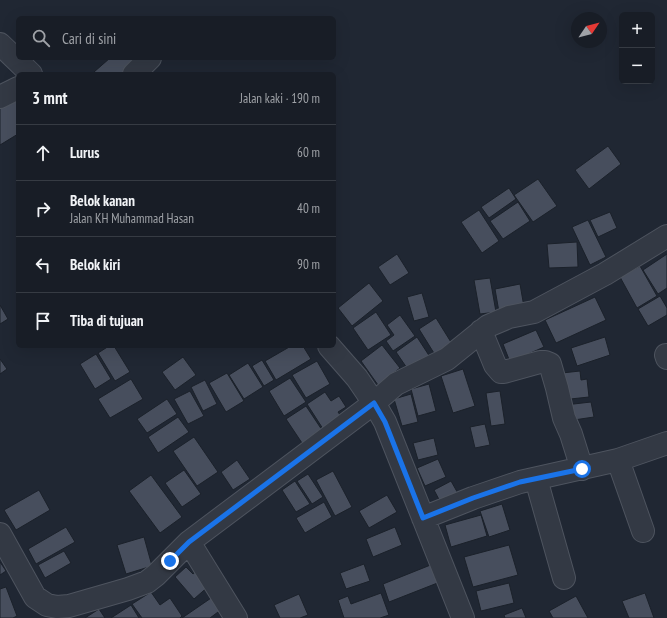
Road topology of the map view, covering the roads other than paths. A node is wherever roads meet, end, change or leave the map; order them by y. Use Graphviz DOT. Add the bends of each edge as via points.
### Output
graph roads {
  1 [pos="0,44"];
  2 [pos="16,60"];
  3 [pos="16,60"];
  4 [pos="148,60"];
  5 [pos="28,72"];
  6 [pos="136,72"];
  7 [pos="16,89"];
  8 [pos="0,97"];
  9 [pos="667,236"];
  10 [pos="481,331"];
  11 [pos="331,348"];
  12 [pos="374,403"];
  13 [pos="667,443"];
  14 [pos="618,460"];
  15 [pos="582,469"];
  16 [pos="536,479"];
  17 [pos="423,518"];
  18 [pos="643,531"];
  19 [pos="0,534"];
  20 [pos="189,542"];
  21 [pos="564,578"];
  22 [pos="460,617"];
  23 [pos="236,618"];
  1 -- 3 [label="street"];
  2 -- 5 [label="street"];
  4 -- 6 [label="street"];
  7 -- 8 [label="street"];
  9 -- 10 [label="street" via="605,274 534,312 509,317"];
  10 -- 12 [label="street" via="447,359 396,384"];
  10 -- 15 [label="street" via="495,365 501,372 540,362 550,364 564,418"];
  11 -- 12 [label="street" via="357,378"];
  12 -- 17 [label="street" via="385,422"];
  12 -- 20 [label="street"];
  13 -- 14 [label="street"];
  14 -- 15 [label="street"];
  14 -- 18 [label="street"];
  15 -- 16 [label="street"];
  16 -- 17 [label="street" via="473,498"];
  16 -- 21 [label="street"];
  17 -- 22 [label="street"];
  19 -- 20 [label="street" via="35,597 47,605 57,607 69,606 147,582"];
  20 -- 23 [label="street"];
}
